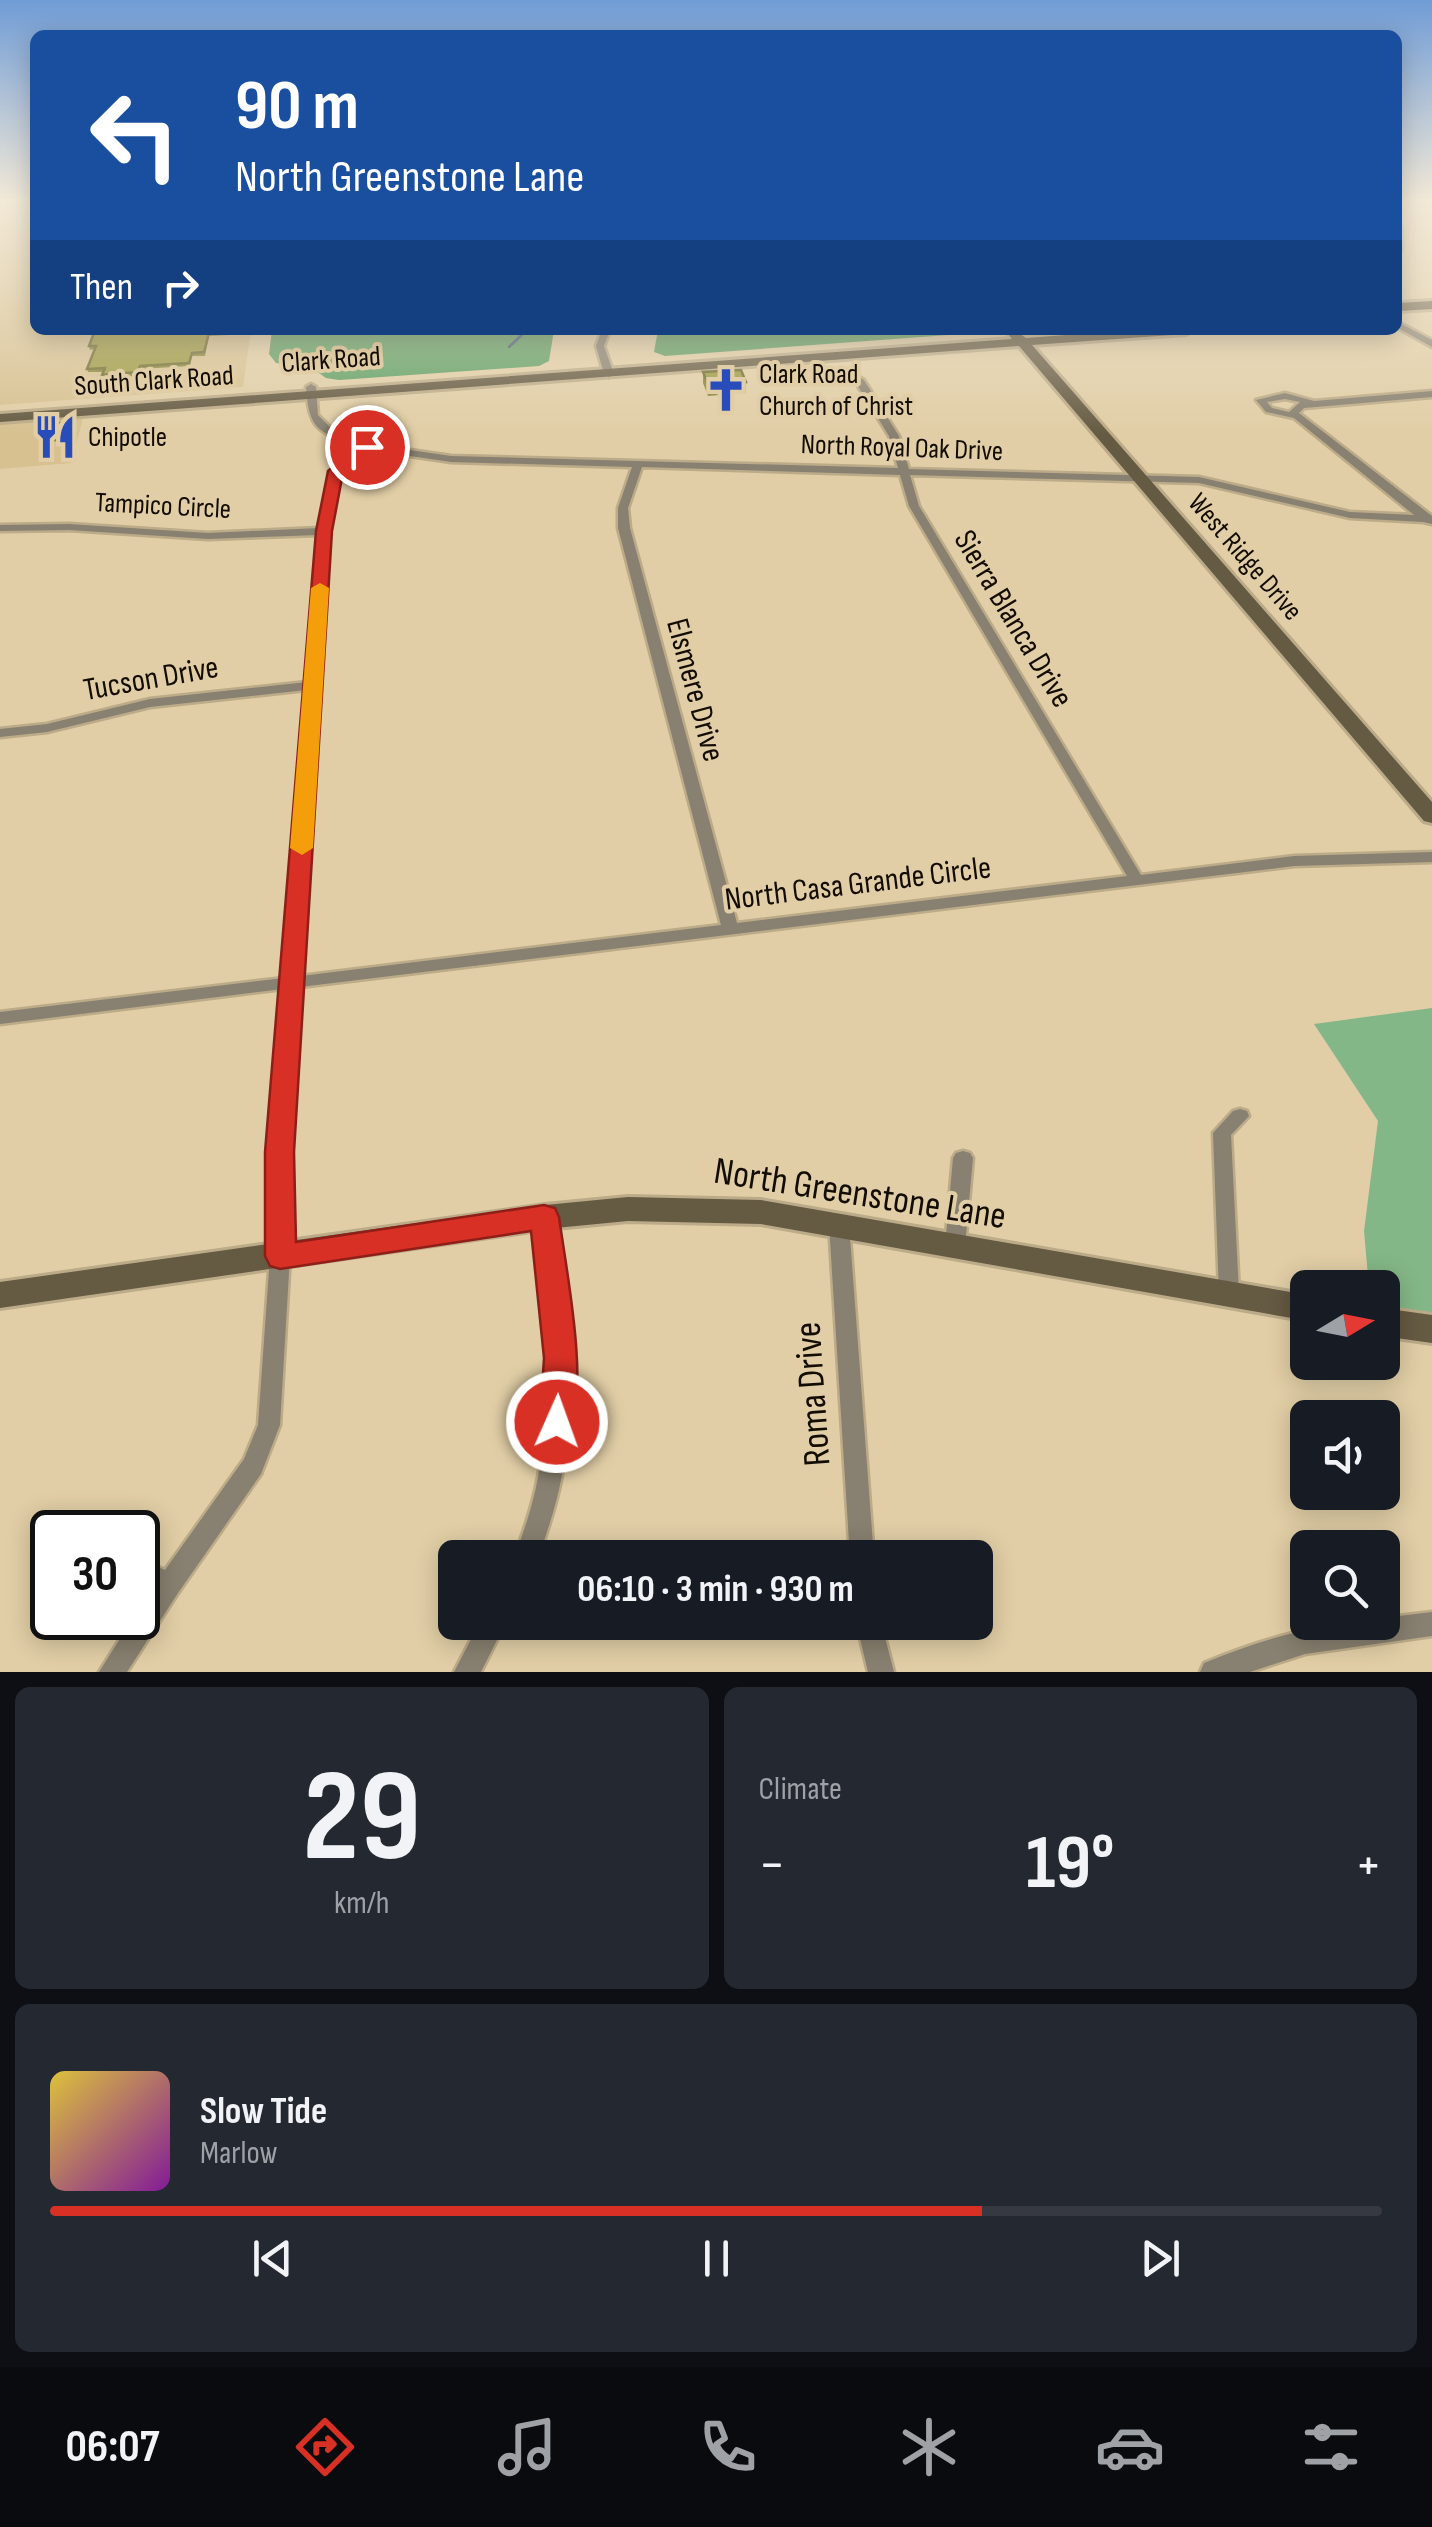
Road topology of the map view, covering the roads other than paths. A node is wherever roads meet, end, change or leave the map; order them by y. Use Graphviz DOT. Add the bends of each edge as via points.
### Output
graph roads {
  1 [pos="1432,304"];
  2 [pos="1402,307"];
  3 [pos="1432,312"];
  4 [pos="1402,315"];
  5 [pos="1402,327"];
  6 [pos="604,335"];
  7 [pos="1017,335"];
  8 [pos="1432,344"];
  9 [pos="608,370"];
  10 [pos="859,380"];
  11 [pos="312,391"];
  12 [pos="1432,394"];
  13 [pos="1314,403"];
  14 [pos="0,414"];
  15 [pos="1296,416"];
  16 [pos="367,447"];
  17 [pos="638,465"];
  18 [pos="902,470"];
  19 [pos="1141,479"];
  20 [pos="1431,521"];
  21 [pos="0,528"];
  22 [pos="324,531"];
  23 [pos="313,684"];
  24 [pos="0,733"];
  25 [pos="1432,816"];
  26 [pos="1432,857"];
  27 [pos="1137,880"];
  28 [pos="730,929"];
  29 [pos="292,982"];
  30 [pos="0,1018"];
  31 [pos="1240,1116"];
  32 [pos="964,1158"];
  33 [pos="544,1217"];
  34 [pos="839,1224"];
  35 [pos="955,1246"];
  36 [pos="280,1256"];
  37 [pos="1229,1293"];
  38 [pos="0,1295"];
  39 [pos="1290,1305"];
  40 [pos="1400,1325"];
  41 [pos="1432,1329"];
  42 [pos="534,1540"];
  43 [pos="861,1540"];
  44 [pos="160,1580"];
  45 [pos="168,1584"];
  46 [pos="1432,1624"];
  47 [pos="484,1640"];
  48 [pos="873,1640"];
  49 [pos="112,1672"];
  50 [pos="467,1672"];
  51 [pos="881,1672"];
  52 [pos="1213,1672"];
  1 -- 2 [label="street"];
  3 -- 4 [label="street"];
  5 -- 8 [label="street"];
  6 -- 9 [label="street" via="600,346"];
  7 -- 9 [label="street"];
  7 -- 19 [label="street, West Ridge Drive"];
  9 -- 11 [label="street, South Clark Road"];
  10 -- 18 [label="street, Sierra Blanca Drive" via="894,436"];
  11 -- 14 [label="street, South Clark Road"];
  11 -- 16 [label="street, North Royal Oak Drive" via="319,423"];
  12 -- 13 [label="street"];
  13 -- 15 [label="street" via="1293,408"];
  13 -- 15 [label="street" via="1284,396 1261,400 1269,410"];
  15 -- 20 [label="street"];
  16 -- 17 [label="street, North Royal Oak Drive" via="478,461"];
  16 -- 22 [label="street" via="336,471"];
  17 -- 18 [label="street, North Royal Oak Drive"];
  17 -- 28 [label="street, Elsmere Drive" via="623,508 624,528"];
  18 -- 19 [label="street, North Royal Oak Drive"];
  18 -- 27 [label="street, Sierra Blanca Drive" via="914,506"];
  19 -- 20 [label="street, North Royal Oak Drive" via="1220,482 1350,516"];
  19 -- 25 [label="street, West Ridge Drive"];
  21 -- 22 [label="street, Tampico Circle" via="208,536"];
  22 -- 23 [label="street"];
  23 -- 24 [label="street, Tucson Drive" via="150,703"];
  23 -- 29 [label="street"];
  26 -- 27 [label="street, North Casa Grande Circle" via="1294,861"];
  27 -- 28 [label="street, North Casa Grande Circle"];
  28 -- 29 [label="street, North Casa Grande Circle"];
  29 -- 30 [label="street, North Casa Grande Circle"];
  29 -- 36 [label="street"];
  31 -- 37 [label="street" via="1222,1133"];
  32 -- 35 [label="street"];
  33 -- 34 [label="street, North Greenstone Lane" via="693,1209"];
  33 -- 36 [label="street, North Greenstone Lane"];
  33 -- 42 [label="street" via="560,1358 556,1455"];
  34 -- 35 [label="street, North Greenstone Lane"];
  34 -- 43 [label="street, Roma Drive"];
  35 -- 37 [label="street, North Greenstone Lane"];
  36 -- 38 [label="street, North Greenstone Lane"];
  36 -- 45 [label="street" via="269,1425 253,1466"];
  37 -- 39 [label="street, North Greenstone Lane"];
  40 -- 41 [label="street"];
  44 -- 45 [label="street"];
  45 -- 49 [label="street"];
  46 -- 52 [label="street" via="1305,1641"];
  47 -- 50 [label="street"];
  48 -- 51 [label="street"];
}
